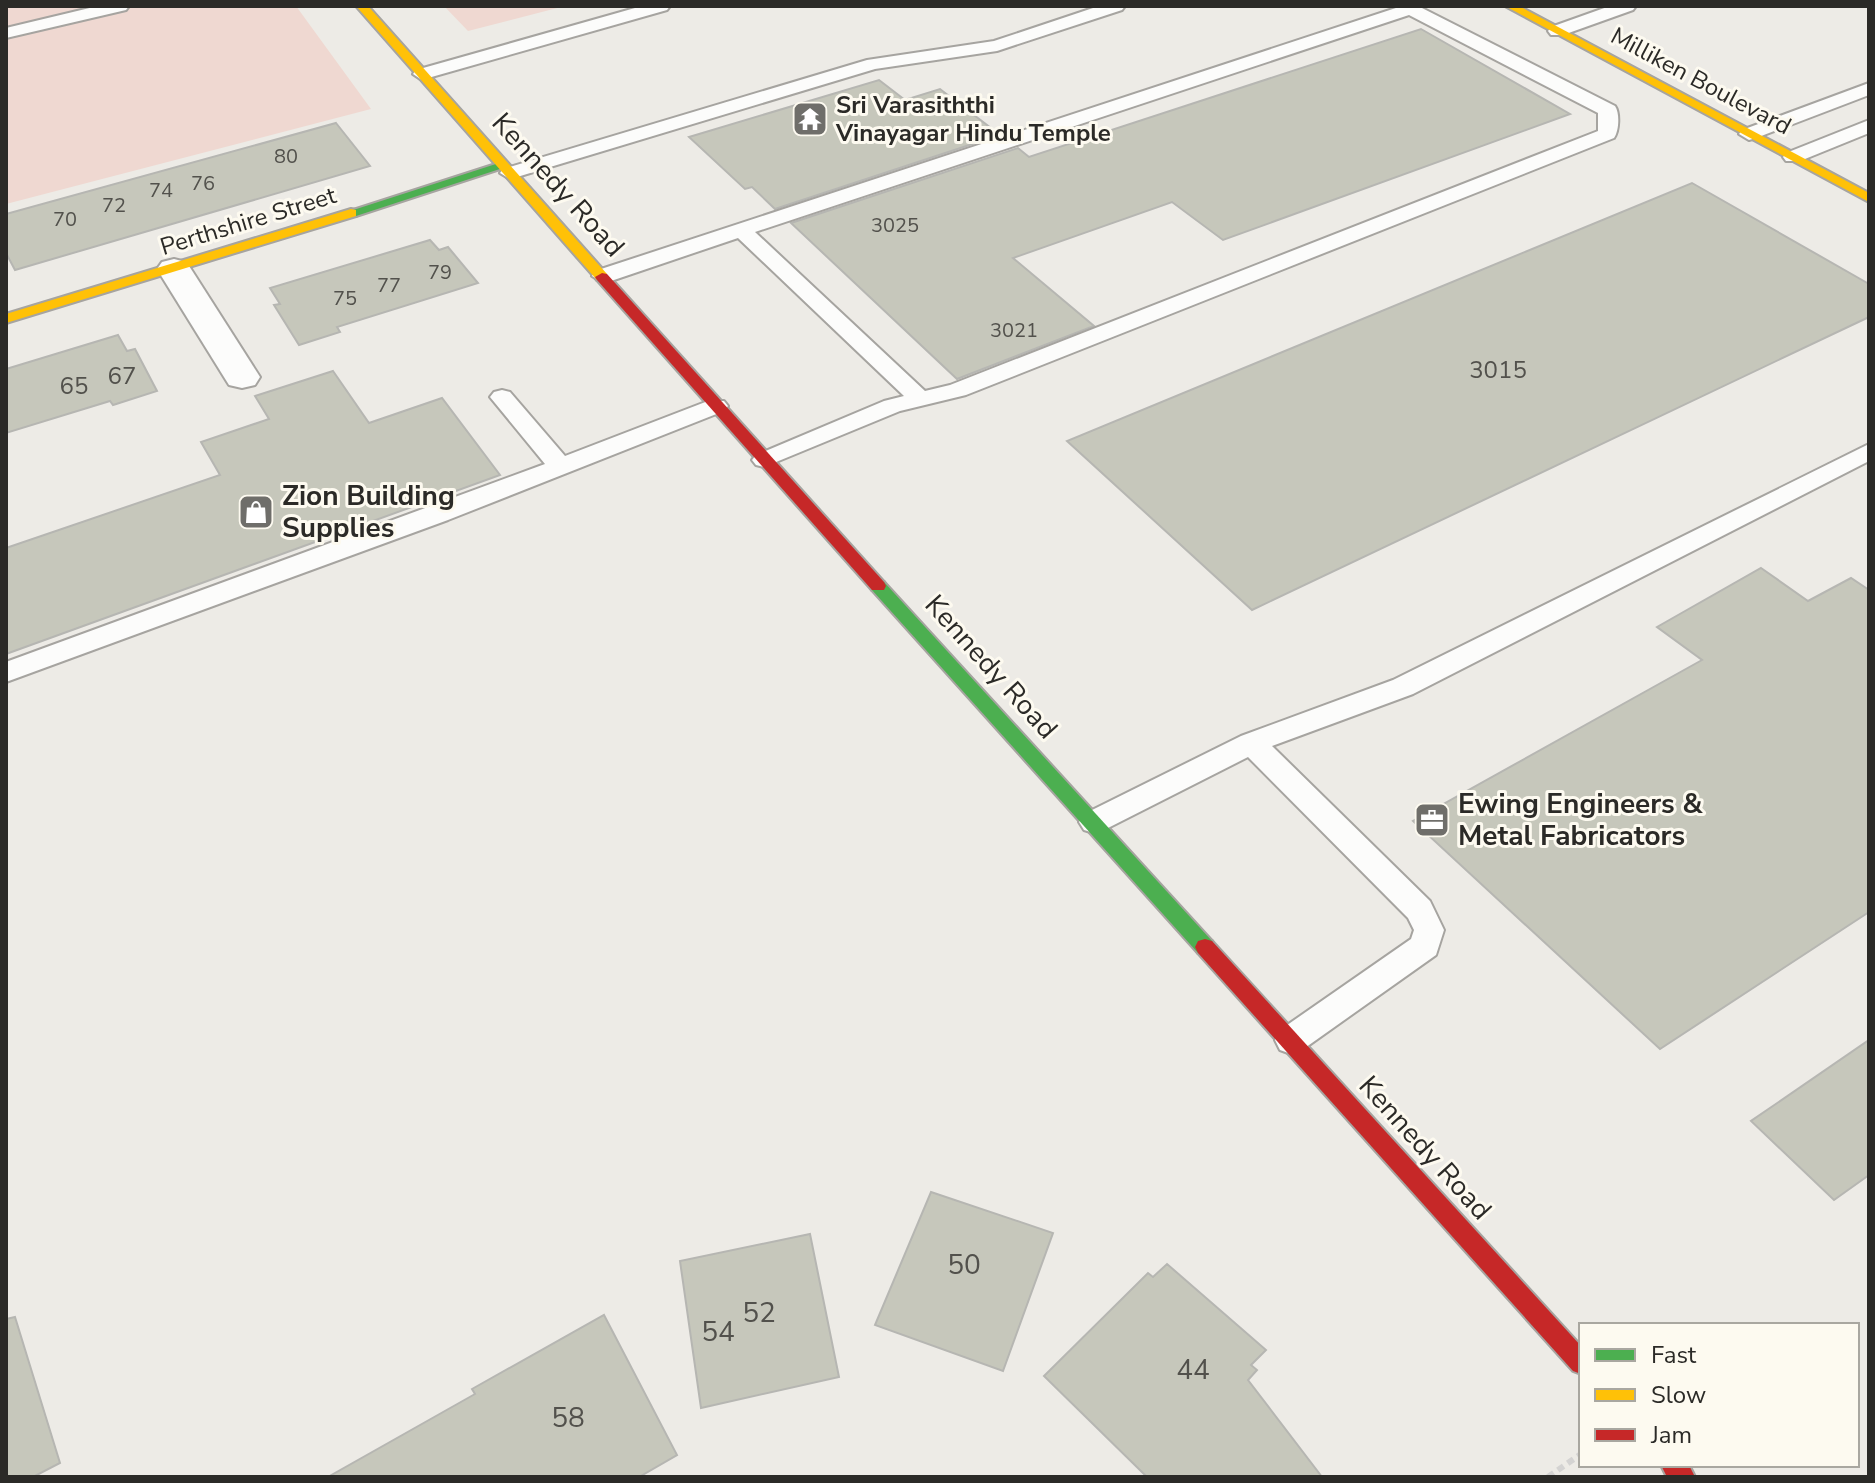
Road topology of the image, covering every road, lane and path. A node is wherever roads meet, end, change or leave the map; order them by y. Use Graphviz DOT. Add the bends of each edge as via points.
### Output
graph roads {
  1 [pos="120,6"];
  2 [pos="362,6"];
  3 [pos="661,6"];
  4 [pos="1116,6"];
  5 [pos="1511,6"];
  6 [pos="1627,6"];
  7 [pos="1406,8"];
  8 [pos="1557,31"];
  9 [pos="6,33"];
  10 [pos="422,74"];
  11 [pos="1869,89"];
  12 [pos="1869,126"];
  13 [pos="1749,134"];
  14 [pos="1793,157"];
  15 [pos="506,170"];
  16 [pos="1869,198"];
  17 [pos="741,230"];
  18 [pos="174,269"];
  19 [pos="603,276"];
  20 [pos="6,319"];
  21 [pos="242,377"];
  22 [pos="502,397"];
  23 [pos="920,399"];
  24 [pos="716,406"];
  25 [pos="1869,451"];
  26 [pos="764,460"];
  27 [pos="561,467"];
  28 [pos="6,672"];
  29 [pos="1251,743"];
  30 [pos="1094,822"];
  31 [pos="1291,1040"];
  32 [pos="1579,1361"];
  33 [pos="1579,1455"];
  34 [pos="1548,1477"];
  1 -- 9 [label="lane"];
  2 -- 10 [label="main road, Kennedy Road"];
  3 -- 10 [label="lane"];
  4 -- 15 [label="lane" via="997,46 873,64"];
  5 -- 8 [label="main road, Milliken Boulevard"];
  6 -- 8 [label="lane"];
  7 -- 17 [label="lane"];
  7 -- 23 [label="lane" via="1608,110 1607,134 958,390"];
  8 -- 13 [label="main road, Milliken Boulevard"];
  10 -- 15 [label="main road, Kennedy Road"];
  11 -- 13 [label="lane"];
  12 -- 14 [label="lane"];
  13 -- 14 [label="main road, Milliken Boulevard"];
  14 -- 16 [label="main road, Milliken Boulevard"];
  15 -- 18 [label="main road, Perthshire Street"];
  15 -- 19 [label="main road, Kennedy Road"];
  17 -- 19 [label="lane"];
  17 -- 23 [label="lane"];
  18 -- 20 [label="main road, Perthshire Street"];
  18 -- 21 [label="street"];
  19 -- 24 [label="main road, Kennedy Road"];
  22 -- 27 [label="lane"];
  23 -- 26 [label="lane"];
  24 -- 26 [label="main road, Kennedy Road"];
  24 -- 27 [label="lane"];
  25 -- 29 [label="lane" via="1403,687"];
  26 -- 30 [label="main road, Kennedy Road"];
  27 -- 28 [label="lane"];
  29 -- 30 [label="lane"];
  29 -- 31 [label="lane" via="1419,910 1429,930 1425,946"];
  30 -- 31 [label="main road, Kennedy Road"];
  31 -- 32 [label="main road, Kennedy Road"];
  33 -- 34 [label="path"];
}
